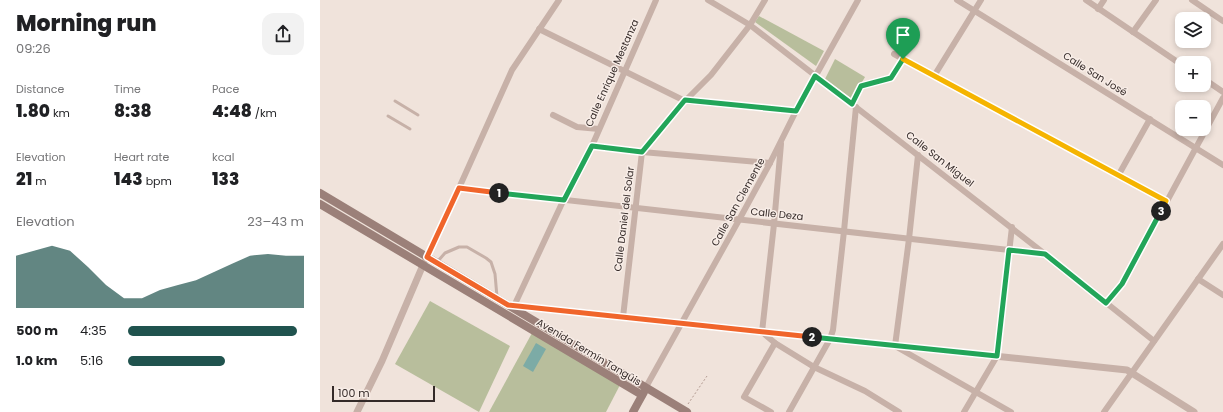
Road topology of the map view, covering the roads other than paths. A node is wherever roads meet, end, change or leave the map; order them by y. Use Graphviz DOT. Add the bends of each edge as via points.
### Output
graph roads {
  1 [pos="559,0"];
  2 [pos="656,0"];
  3 [pos="708,0"];
  4 [pos="765,0"];
  5 [pos="858,0"];
  6 [pos="957,0"];
  7 [pos="981,0"];
  8 [pos="1086,0"];
  9 [pos="1104,0"];
  10 [pos="1156,0"];
  11 [pos="1192,0"];
  12 [pos="1098,9"];
  13 [pos="974,11"];
  14 [pos="1223,21"];
  15 [pos="750,25"];
  16 [pos="538,29"];
  17 [pos="1133,32"];
  18 [pos="894,54"];
  19 [pos="903,59"];
  20 [pos="1175,60"];
  21 [pos="624,71"];
  22 [pos="815,76"];
  23 [pos="934,76"];
  24 [pos="1211,84"];
  25 [pos="1223,92"];
  26 [pos="1223,98"];
  27 [pos="685,100"];
  28 [pos="395,101"];
  29 [pos="854,106"];
  30 [pos="796,111"];
  31 [pos="418,115"];
  32 [pos="553,115"];
  33 [pos="388,116"];
  34 [pos="1150,120"];
  35 [pos="410,129"];
  36 [pos="599,129"];
  37 [pos="781,141"];
  38 [pos="592,146"];
  39 [pos="1195,147"];
  40 [pos="642,152"];
  41 [pos="918,155"];
  42 [pos="770,163"];
  43 [pos="1223,164"];
  44 [pos="1118,176"];
  45 [pos="459,188"];
  46 [pos="320,193"];
  47 [pos="564,200"];
  48 [pos="1166,201"];
  49 [pos="320,204"];
  50 [pos="341,206"];
  51 [pos="636,208"];
  52 [pos="336,213"];
  53 [pos="739,220"];
  54 [pos="774,224"];
  55 [pos="1012,228"];
  56 [pos="844,231"];
  57 [pos="909,239"];
  58 [pos="1223,244"];
  59 [pos="1009,250"];
  60 [pos="1045,254"];
  61 [pos="427,257"];
  62 [pos="436,263"];
  63 [pos="423,265"];
  64 [pos="1198,279"];
  65 [pos="1223,295"];
  66 [pos="497,299"];
  67 [pos="1106,303"];
  68 [pos="508,308"];
  69 [pos="623,317"];
  70 [pos="682,323"];
  71 [pos="762,332"];
  72 [pos="830,339"];
  73 [pos="1154,341"];
  74 [pos="775,343"];
  75 [pos="895,346"];
  76 [pos="997,356"];
  77 [pos="814,367"];
  78 [pos="1131,372"];
  79 [pos="644,391"];
  80 [pos="976,391"];
  81 [pos="685,411"];
  82 [pos="357,412"];
  83 [pos="633,412"];
  84 [pos="771,412"];
  85 [pos="789,412"];
  86 [pos="900,412"];
  87 [pos="964,412"];
  88 [pos="1011,412"];
  89 [pos="1104,412"];
  90 [pos="1194,412"];
  1 -- 16 [label="street"];
  2 -- 21 [label="street, Calle Enrique Mestanza"];
  3 -- 15 [label="street, Calle San Miguel"];
  4 -- 15 [label="street"];
  5 -- 22 [label="street, Calle San Clemente"];
  6 -- 13 [label="street, Calle San José"];
  7 -- 13 [label="street"];
  8 -- 12 [label="street"];
  9 -- 12 [label="street"];
  10 -- 17 [label="street"];
  11 -- 14 [label="street"];
  12 -- 17 [label="street"];
  13 -- 23 [label="street"];
  13 -- 34 [label="street, Calle San José"];
  15 -- 22 [label="street, Calle San Miguel"];
  15 -- 27 [label="street" via="711,75"];
  16 -- 21 [label="street"];
  16 -- 45 [label="street" via="512,70"];
  17 -- 20 [label="street"];
  18 -- 19 [label="street"];
  19 -- 23 [label="street"];
  19 -- 29 [label="street" via="891,78 861,86"];
  21 -- 27 [label="street"];
  21 -- 36 [label="street, Calle Enrique Mestanza"];
  22 -- 29 [label="street, Calle San Miguel"];
  22 -- 30 [label="street, Calle San Clemente"];
  23 -- 44 [label="street"];
  24 -- 25 [label="street"];
  26 -- 39 [label="street"];
  27 -- 30 [label="street"];
  27 -- 40 [label="street"];
  28 -- 31 [label="lane"];
  29 -- 41 [label="street, Calle San Miguel"];
  29 -- 56 [label="street"];
  30 -- 37 [label="street, Calle San Clemente"];
  32 -- 36 [label="street" via="577,127"];
  33 -- 35 [label="lane"];
  34 -- 39 [label="street, Calle San José"];
  34 -- 44 [label="street"];
  36 -- 38 [label="street, Calle Enrique Mestanza"];
  37 -- 42 [label="street, Calle San Clemente"];
  37 -- 54 [label="street"];
  38 -- 40 [label="street"];
  38 -- 47 [label="street, Calle Enrique Mestanza"];
  39 -- 43 [label="street, Calle San José"];
  39 -- 48 [label="street"];
  40 -- 42 [label="street"];
  40 -- 51 [label="street, Calle Daniel del Solar"];
  41 -- 55 [label="street, Calle San Miguel"];
  41 -- 57 [label="street"];
  42 -- 53 [label="street, Calle San Clemente"];
  44 -- 48 [label="street"];
  45 -- 47 [label="street, Calle Deza"];
  45 -- 61 [label="street"];
  46 -- 50 [label="main road, Avenida Fermín Tangüis"];
  47 -- 51 [label="street, Calle Deza"];
  47 -- 68 [label="street, Calle Enrique Mestanza"];
  48 -- 67 [label="street" via="1122,284"];
  49 -- 52 [label="main road, Avenida Fermín Tangüis"];
  50 -- 52 [label="main road"];
  50 -- 61 [label="main road, Avenida Fermín Tangüis"];
  51 -- 53 [label="street, Calle Deza"];
  51 -- 69 [label="street, Calle Daniel del Solar"];
  52 -- 63 [label="main road, Avenida Fermín Tangüis"];
  53 -- 54 [label="street, Calle Deza"];
  53 -- 70 [label="street, Calle San Clemente"];
  54 -- 56 [label="street, Calle Deza"];
  54 -- 71 [label="street"];
  55 -- 59 [label="street"];
  55 -- 60 [label="street, Calle San Miguel"];
  56 -- 57 [label="street, Calle Deza"];
  56 -- 72 [label="street"];
  57 -- 59 [label="street, Calle Deza"];
  57 -- 75 [label="street"];
  58 -- 64 [label="street"];
  59 -- 60 [label="street, Calle Deza"];
  59 -- 76 [label="street"];
  60 -- 67 [label="street, Calle San Miguel"];
  61 -- 62 [label="main road, Avenida Fermín Tangüis"];
  61 -- 63 [label="street"];
  62 -- 66 [label="main road, Avenida Fermín Tangüis"];
  62 -- 66 [label="lane" via="445,253 459,247 467,247 486,258 491,262 495,274"];
  63 -- 68 [label="main road, Avenida Fermín Tangüis"];
  63 -- 82 [label="street"];
  64 -- 65 [label="street"];
  64 -- 73 [label="street"];
  66 -- 68 [label="main road, Avenida Fermín Tangüis"];
  67 -- 73 [label="street, Calle San Miguel"];
  68 -- 69 [label="street"];
  68 -- 79 [label="main road, Avenida Fermín Tangüis"];
  69 -- 70 [label="street"];
  70 -- 71 [label="street"];
  70 -- 79 [label="street, Calle San Clemente"];
  71 -- 72 [label="street"];
  71 -- 74 [label="street"];
  72 -- 75 [label="street"];
  72 -- 77 [label="street"];
  73 -- 78 [label="street"];
  74 -- 77 [label="street"];
  74 -- 84 [label="street" via="744,397"];
  75 -- 76 [label="street"];
  75 -- 80 [label="street"];
  76 -- 78 [label="street"];
  76 -- 80 [label="street"];
  77 -- 85 [label="street"];
  77 -- 86 [label="street" via="865,391"];
  78 -- 89 [label="street"];
  78 -- 90 [label="street"];
  79 -- 81 [label="main road, Avenida Fermín Tangüis"];
  79 -- 83 [label="main road, Calle San Clemente"];
  80 -- 87 [label="street"];
  80 -- 88 [label="street"];
}
